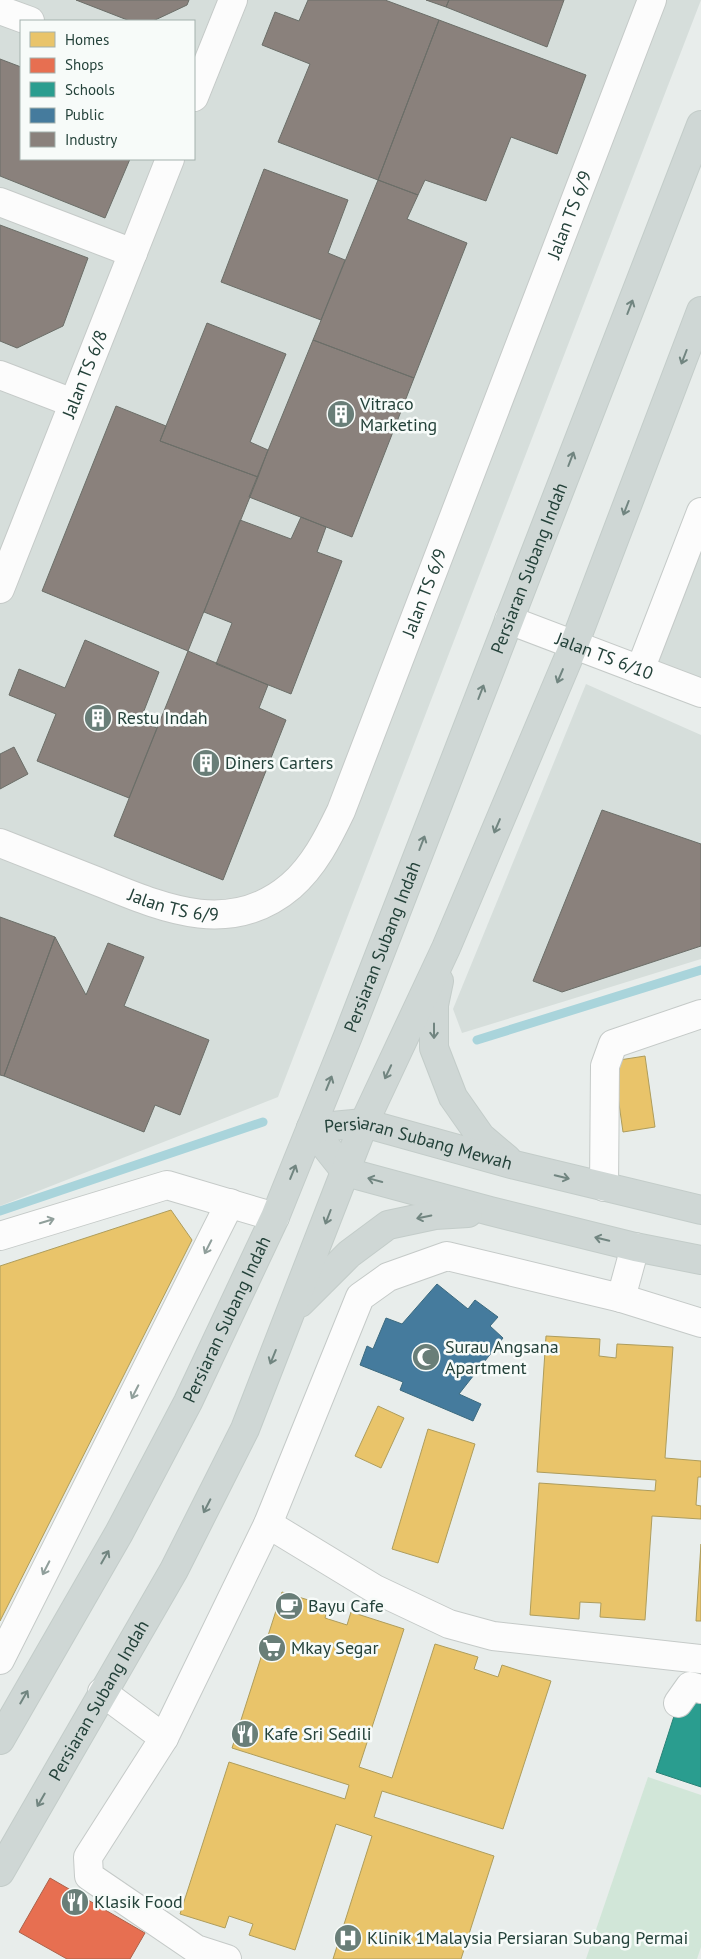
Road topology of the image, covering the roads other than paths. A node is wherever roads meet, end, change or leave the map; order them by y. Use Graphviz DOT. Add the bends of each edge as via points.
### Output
graph roads {
  1 [pos="232,0"];
  2 [pos="652,0"];
  3 [pos="0,10"];
  4 [pos="27,20"];
  5 [pos="195,90"];
  6 [pos="701,125"];
  7 [pos="170,160"];
  8 [pos="0,202"];
  9 [pos="133,253"];
  10 [pos="701,311"];
  11 [pos="0,375"];
  12 [pos="73,403"];
  13 [pos="701,512"];
  14 [pos="2,575"];
  15 [pos="509,620"];
  16 [pos="574,645"];
  17 [pos="640,670"];
  18 [pos="701,693"];
  19 [pos="0,843"];
  20 [pos="446,948"];
  21 [pos="701,1014"];
  22 [pos="364,1123"];
  23 [pos="311,1128"];
  24 [pos="515,1165"];
  25 [pos="346,1172"];
  26 [pos="604,1187"];
  27 [pos="230,1203"];
  28 [pos="701,1210"];
  29 [pos="490,1211"];
  30 [pos="275,1216"];
  31 [pos="0,1236"];
  32 [pos="634,1247"];
  33 [pos="701,1260"];
  34 [pos="621,1298"];
  35 [pos="291,1312"];
  36 [pos="701,1323"];
  37 [pos="268,1524"];
  38 [pos="0,1660"];
  39 [pos="701,1660"];
  40 [pos="701,1689"];
  41 [pos="102,1692"];
  42 [pos="678,1704"];
  43 [pos="164,1738"];
  44 [pos="0,1740"];
  45 [pos="0,1872"];
  46 [pos="227,1959"];
  1 -- 5 [label="street"];
  2 -- 19 [label="street, Jalan TS 6/9" via="341,811 320,853 291,886 260,906 224,915 188,913 155,905"];
  3 -- 4 [label="street"];
  15 -- 6 [label="main road, Persiaran Subang Indah, one-way"];
  7 -- 9 [label="street, Jalan TS 6/8"];
  8 -- 9 [label="street"];
  9 -- 12 [label="street, Jalan TS 6/8"];
  10 -- 16 [label="main road, Persiaran Subang Indah, one-way"];
  11 -- 12 [label="street"];
  12 -- 14 [label="street, Jalan TS 6/8"];
  13 -- 17 [label="street"];
  15 -- 16 [label="street, Jalan TS 6/10"];
  23 -- 15 [label="main road, Persiaran Subang Indah, one-way"];
  16 -- 17 [label="street, Jalan TS 6/10"];
  16 -- 20 [label="main road, Persiaran Subang Indah, one-way"];
  17 -- 18 [label="street, Jalan TS 6/10"];
  20 -- 22 [label="main road, Persiaran Subang Indah, one-way"];
  20 -- 24 [label="main road, one-way" via="434,1005 434,1048 453,1097 481,1137"];
  21 -- 26 [label="street" via="613,1044 605,1066"];
  22 -- 23 [label="main road, Persiaran Subang Mewah"];
  22 -- 24 [label="main road, Persiaran Subang Mewah"];
  22 -- 25 [label="main road, Persiaran Subang Indah"];
  23 -- 25 [label="main road, Persiaran Subang Mewah"];
  30 -- 23 [label="main road, Persiaran Subang Indah, one-way"];
  24 -- 26 [label="main road, Persiaran Subang Mewah, one-way"];
  29 -- 25 [label="main road, one-way"];
  25 -- 35 [label="main road, Persiaran Subang Indah, one-way"];
  26 -- 28 [label="main road, Persiaran Subang Mewah"];
  27 -- 30 [label="street"];
  31 -- 27 [label="street, one-way" via="167,1185"];
  27 -- 38 [label="street, one-way"];
  32 -- 29 [label="main road, one-way"];
  29 -- 35 [label="main road, one-way" via="435,1215 388,1225 348,1254"];
  44 -- 30 [label="main road, Persiaran Subang Indah, one-way" via="119,1533 188,1402"];
  32 -- 33 [label="main road"];
  32 -- 34 [label="street"];
  34 -- 36 [label="street"];
  34 -- 37 [label="street" via="447,1256 388,1276 360,1297"];
  35 -- 41 [label="main road, Persiaran Subang Indah, one-way" via="245,1429 174,1570"];
  37 -- 39 [label="street" via="375,1589 450,1624 493,1636"];
  37 -- 43 [label="street"];
  40 -- 42 [label="street" via="690,1686"];
  41 -- 43 [label="street"];
  41 -- 45 [label="main road, Persiaran Subang Indah, one-way"];
  43 -- 46 [label="street" via="88,1857 89,1876 196,1949"];
}
